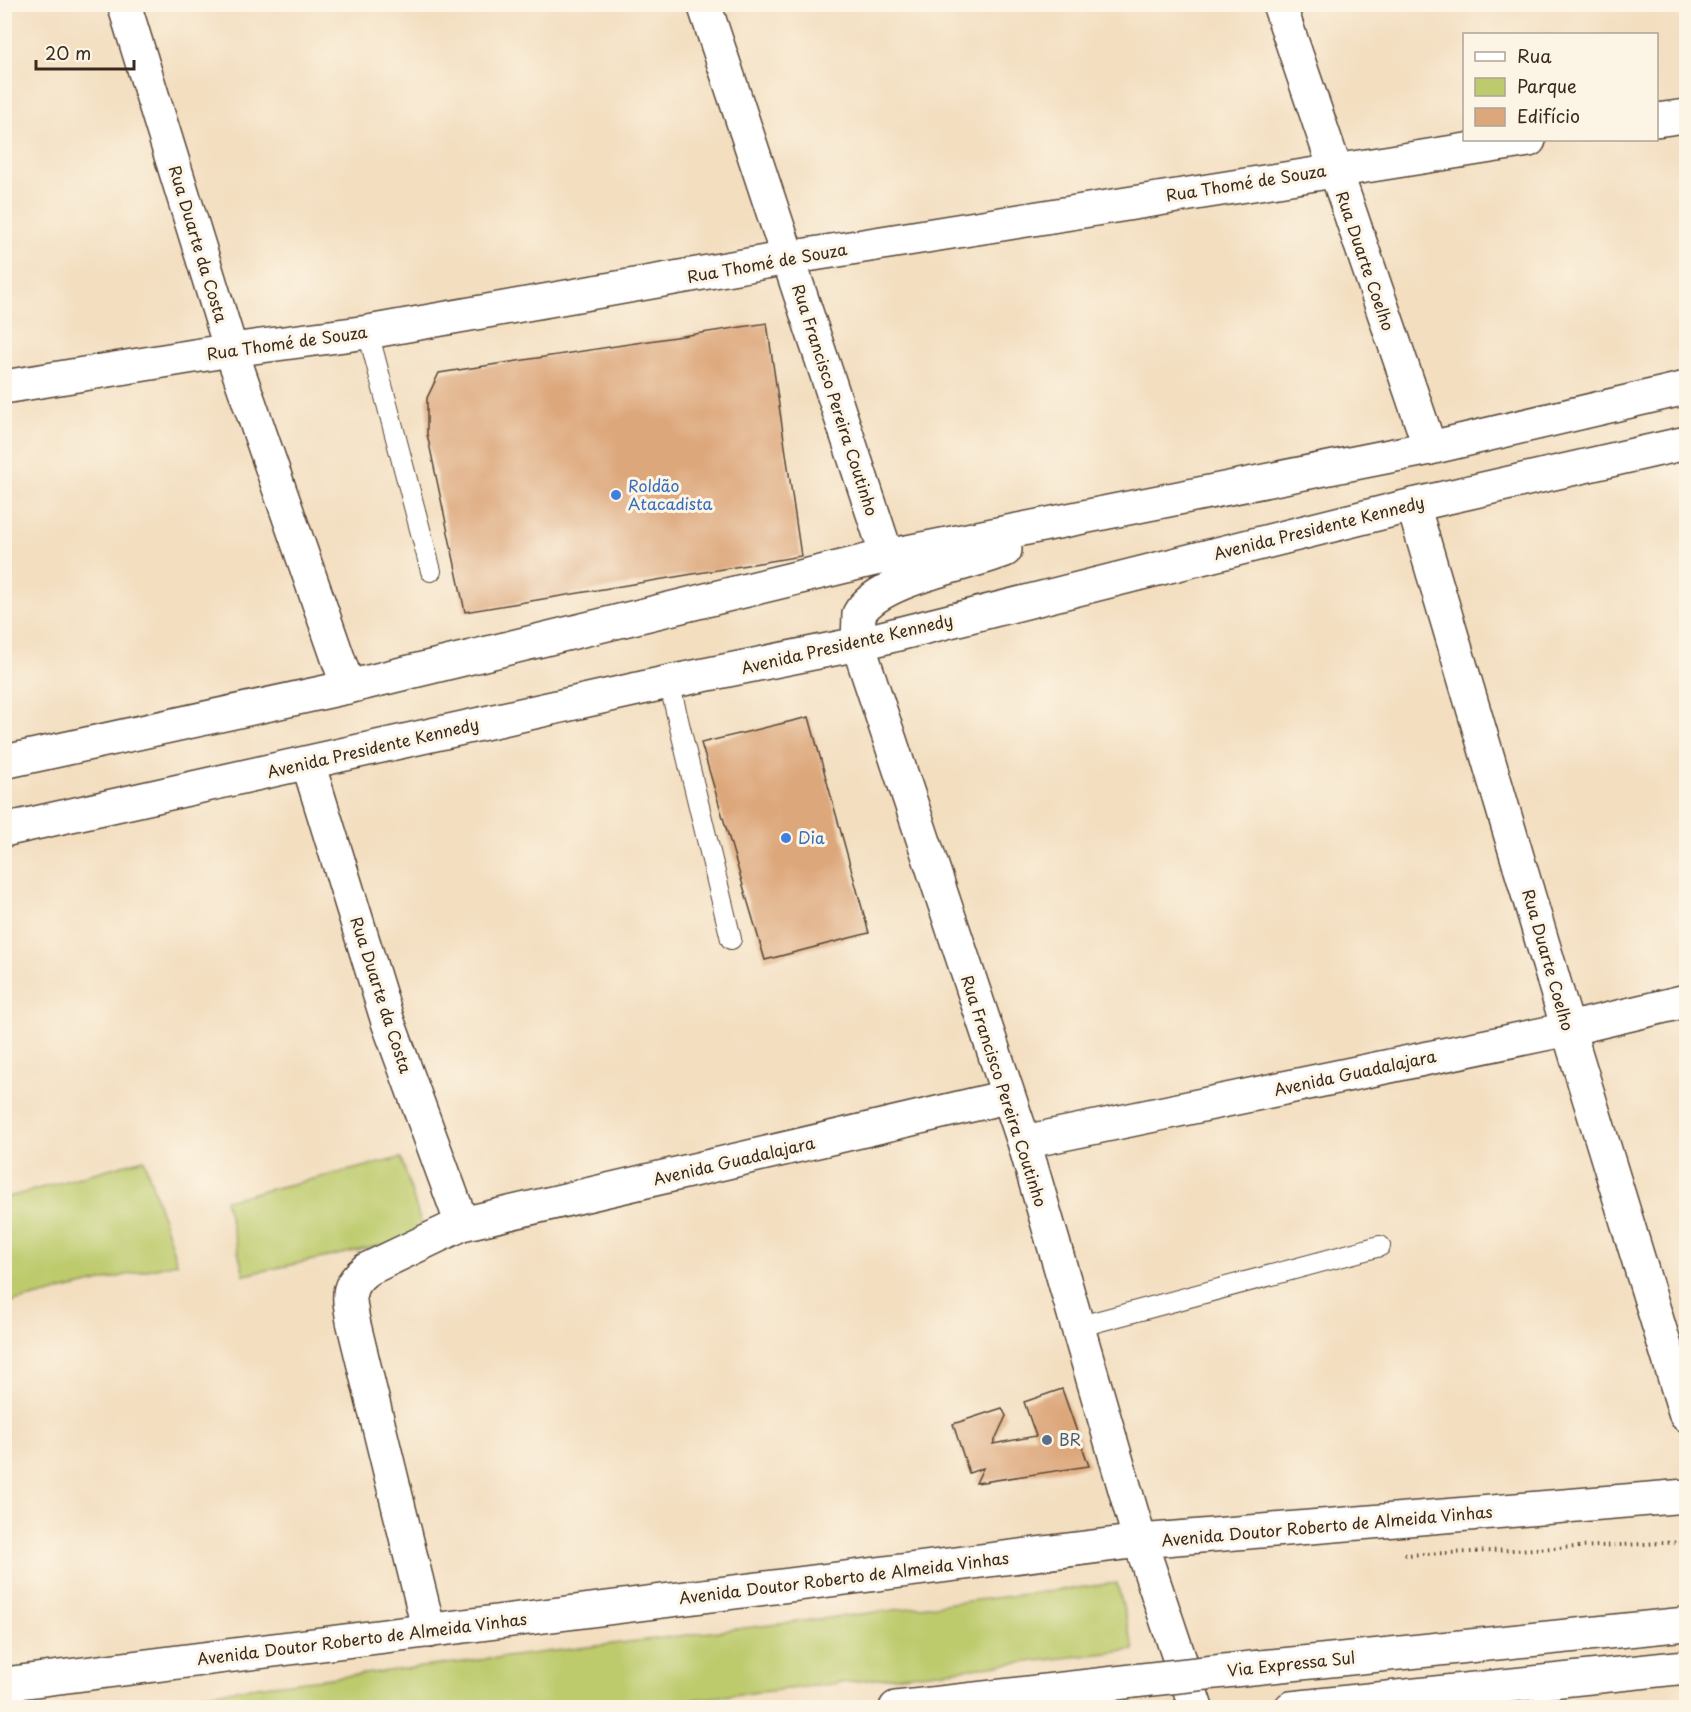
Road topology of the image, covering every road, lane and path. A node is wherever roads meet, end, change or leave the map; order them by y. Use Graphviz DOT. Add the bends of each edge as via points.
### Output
graph roads {
  1 [pos="124,4"];
  2 [pos="704,4"];
  3 [pos="1279,4"];
  4 [pos="1686,116"];
  5 [pos="1658,120"];
  6 [pos="1522,141"];
  7 [pos="1333,169"];
  8 [pos="788,258"];
  9 [pos="368,332"];
  10 [pos="231,350"];
  11 [pos="4,387"];
  12 [pos="1686,388"];
  13 [pos="1686,443"];
  14 [pos="1430,448"];
  15 [pos="1413,505"];
  16 [pos="1047,525"];
  17 [pos="887,556"];
  18 [pos="431,571"];
  19 [pos="858,644"];
  20 [pos="669,682"];
  21 [pos="348,687"];
  22 [pos="4,762"];
  23 [pos="308,763"];
  24 [pos="4,830"];
  25 [pos="731,939"];
  26 [pos="1686,1001"];
  27 [pos="1568,1029"];
  28 [pos="1006,1097"];
  29 [pos="1024,1142"];
  30 [pos="462,1224"];
  31 [pos="1380,1246"];
  32 [pos="1077,1327"];
  33 [pos="1686,1415"];
  34 [pos="1686,1496"];
  35 [pos="1140,1541"];
  36 [pos="1686,1624"];
  37 [pos="429,1631"];
  38 [pos="1686,1667"];
  39 [pos="4,1684"];
  40 [pos="896,1707"];
  41 [pos="1196,1707"];
  42 [pos="1292,1707"];
  1 -- 10 [label="main road, Rua Duarte da Costa"];
  2 -- 8 [label="main road, Rua Francisco Pereira Coutinho"];
  3 -- 7 [label="main road, Rua Duarte Coelho"];
  4 -- 5 [label="main road"];
  6 -- 7 [label="main road, Rua Thomé de Souza"];
  7 -- 8 [label="main road, Rua Thomé de Souza"];
  7 -- 14 [label="main road, Rua Duarte Coelho"];
  8 -- 9 [label="main road, Rua Thomé de Souza"];
  8 -- 17 [label="main road, Rua Francisco Pereira Coutinho"];
  9 -- 10 [label="main road, Rua Thomé de Souza"];
  9 -- 18 [label="lane"];
  10 -- 11 [label="main road, Rua Thomé de Souza"];
  10 -- 21 [label="main road, Rua Duarte da Costa"];
  12 -- 14 [label="main road"];
  13 -- 15 [label="main road, Avenida Presidente Kennedy"];
  14 -- 16 [label="main road"];
  15 -- 19 [label="main road, Avenida Presidente Kennedy"];
  15 -- 27 [label="main road, Rua Duarte Coelho"];
  16 -- 17 [label="main road"];
  16 -- 19 [label="main road" via="1026,542 970,563 931,572 876,597 859,614"];
  17 -- 21 [label="main road"];
  19 -- 20 [label="main road, Avenida Presidente Kennedy"];
  19 -- 28 [label="main road, Rua Francisco Pereira Coutinho"];
  20 -- 23 [label="main road, Avenida Presidente Kennedy"];
  20 -- 25 [label="lane"];
  21 -- 22 [label="main road"];
  23 -- 24 [label="main road, Avenida Presidente Kennedy"];
  23 -- 30 [label="main road, Rua Duarte da Costa" via="388,1022"];
  26 -- 27 [label="main road, Avenida Guadalajara"];
  27 -- 29 [label="main road, Avenida Guadalajara"];
  27 -- 33 [label="main road, Rua Duarte Coelho"];
  28 -- 29 [label="main road, Rua Francisco Pereira Coutinho"];
  28 -- 30 [label="main road, Avenida Guadalajara"];
  29 -- 32 [label="main road, Rua Francisco Pereira Coutinho"];
  30 -- 37 [label="main road, Avenida Guadalajara" via="366,1270 352,1281 349,1296"];
  31 -- 32 [label="lane"];
  32 -- 35 [label="main road, Rua Francisco Pereira Coutinho"];
  34 -- 35 [label="main road, Avenida Doutor Roberto de Almeida Vinhas"];
  35 -- 37 [label="main road, Avenida Doutor Roberto de Almeida Vinhas"];
  35 -- 41 [label="main road, Rua Francisco Pereira Coutinho"];
  36 -- 40 [label="main road, Via Expressa Sul, bridge"];
  37 -- 39 [label="main road, Avenida Doutor Roberto de Almeida Vinhas"];
  38 -- 42 [label="main road"];
}
